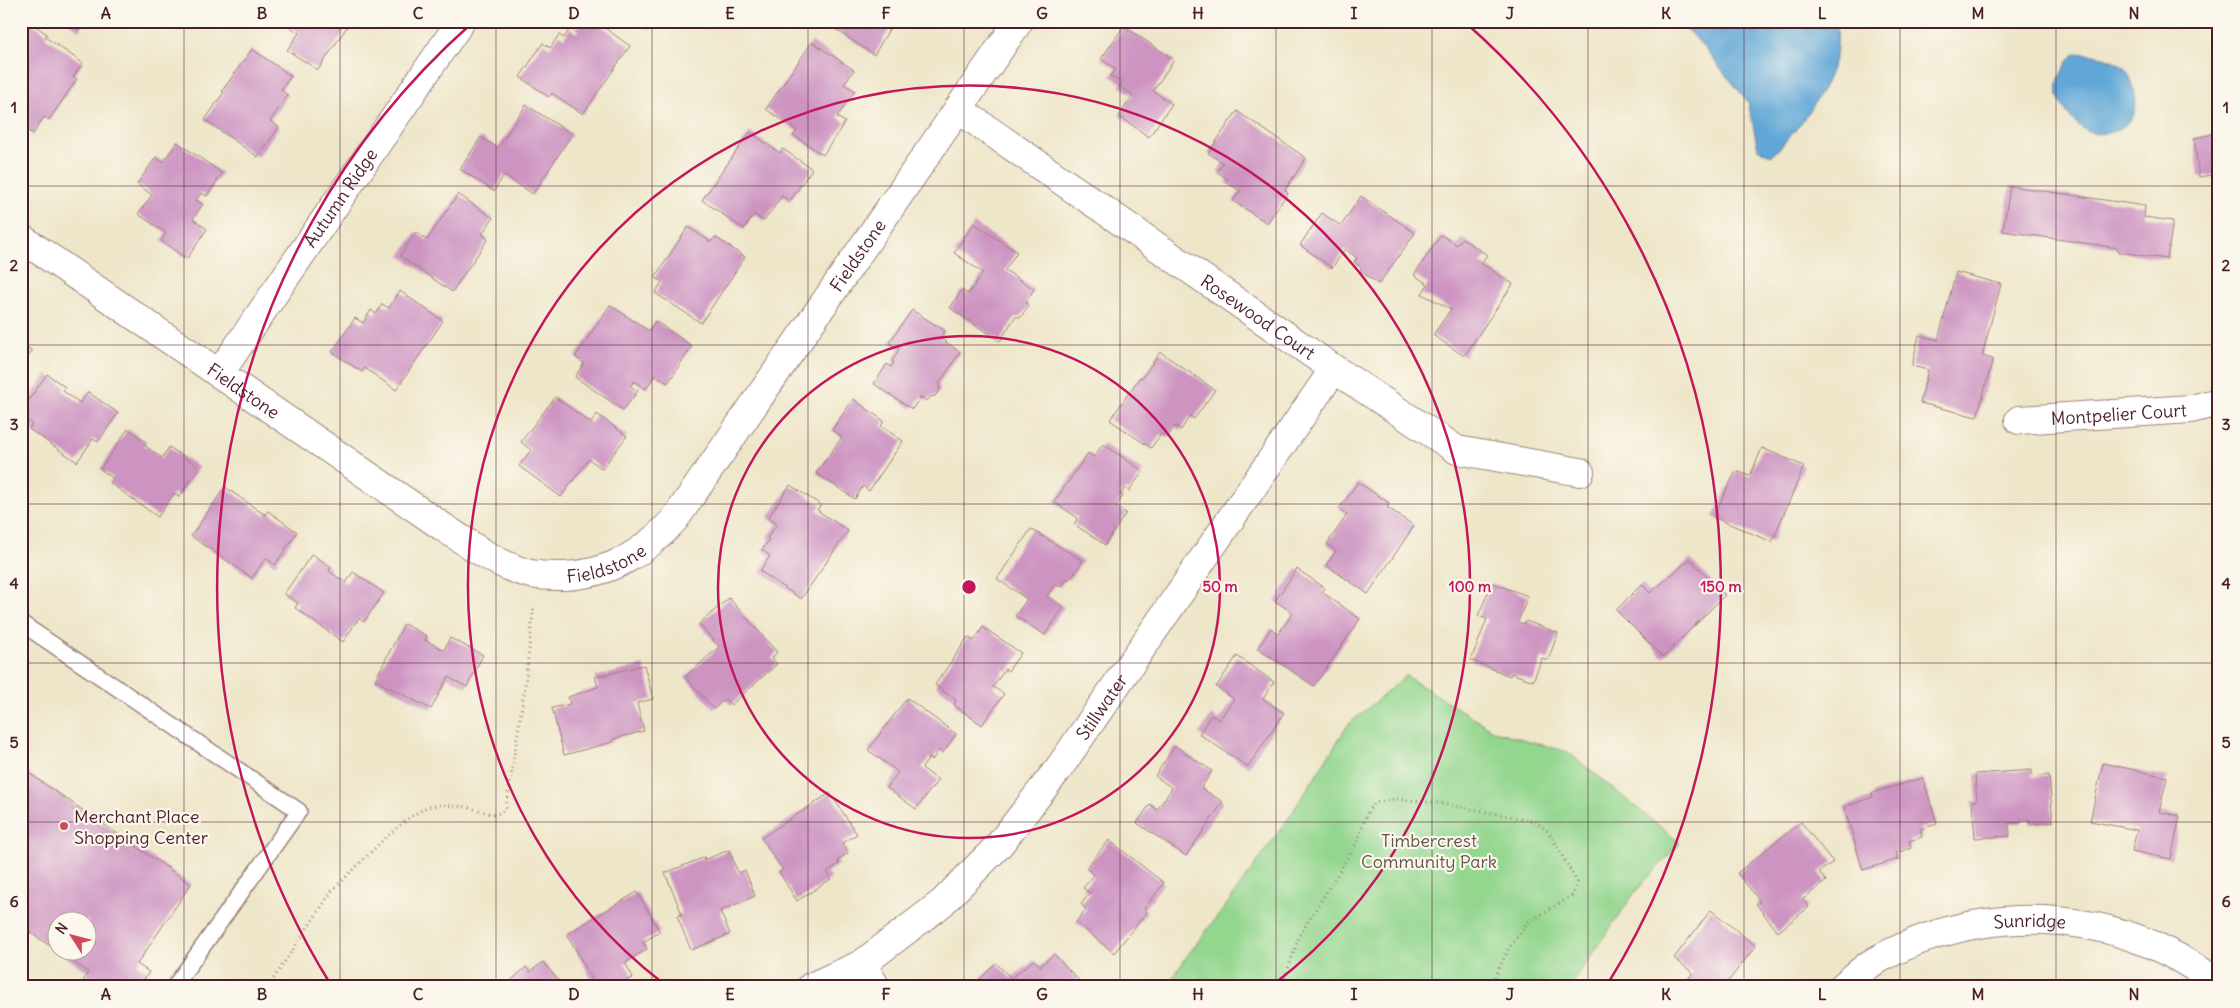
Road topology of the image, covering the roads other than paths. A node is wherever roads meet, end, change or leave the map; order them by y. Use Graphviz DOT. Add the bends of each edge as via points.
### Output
graph roads {
  1 [pos="461,21"];
  2 [pos="1019,21"];
  3 [pos="958,109"];
  4 [pos="21,238"];
  5 [pos="1334,369"];
  6 [pos="219,374"];
  7 [pos="2219,402"];
  8 [pos="2019,420"];
  9 [pos="1580,472"];
  10 [pos="21,623"];
  11 [pos="862,964"];
  12 [pos="2219,983"];
  13 [pos="174,987"];
  14 [pos="812,987"];
  15 [pos="876,987"];
  16 [pos="1842,987"];
  1 -- 6 [label="street, Autumn Ridge"];
  2 -- 3 [label="street, Fieldstone"];
  3 -- 5 [label="street, Rosewood Court"];
  3 -- 6 [label="street, Fieldstone" via="675,519 656,540 612,566 591,573 542,576 516,570 495,560"];
  4 -- 6 [label="street, Fieldstone"];
  5 -- 9 [label="street, Rosewood Court" via="1457,450"];
  5 -- 11 [label="street, Stillwater" via="1059,768 1011,830 942,903"];
  7 -- 8 [label="street, Montpelier Court" via="2191,409"];
  10 -- 13 [label="lane" via="299,811"];
  11 -- 14 [label="street, Stillwater"];
  11 -- 15 [label="street"];
  12 -- 16 [label="street, Sunridge" via="2165,951 2135,938 2091,926 2030,918 1969,925 1917,940 1873,962"];
}
